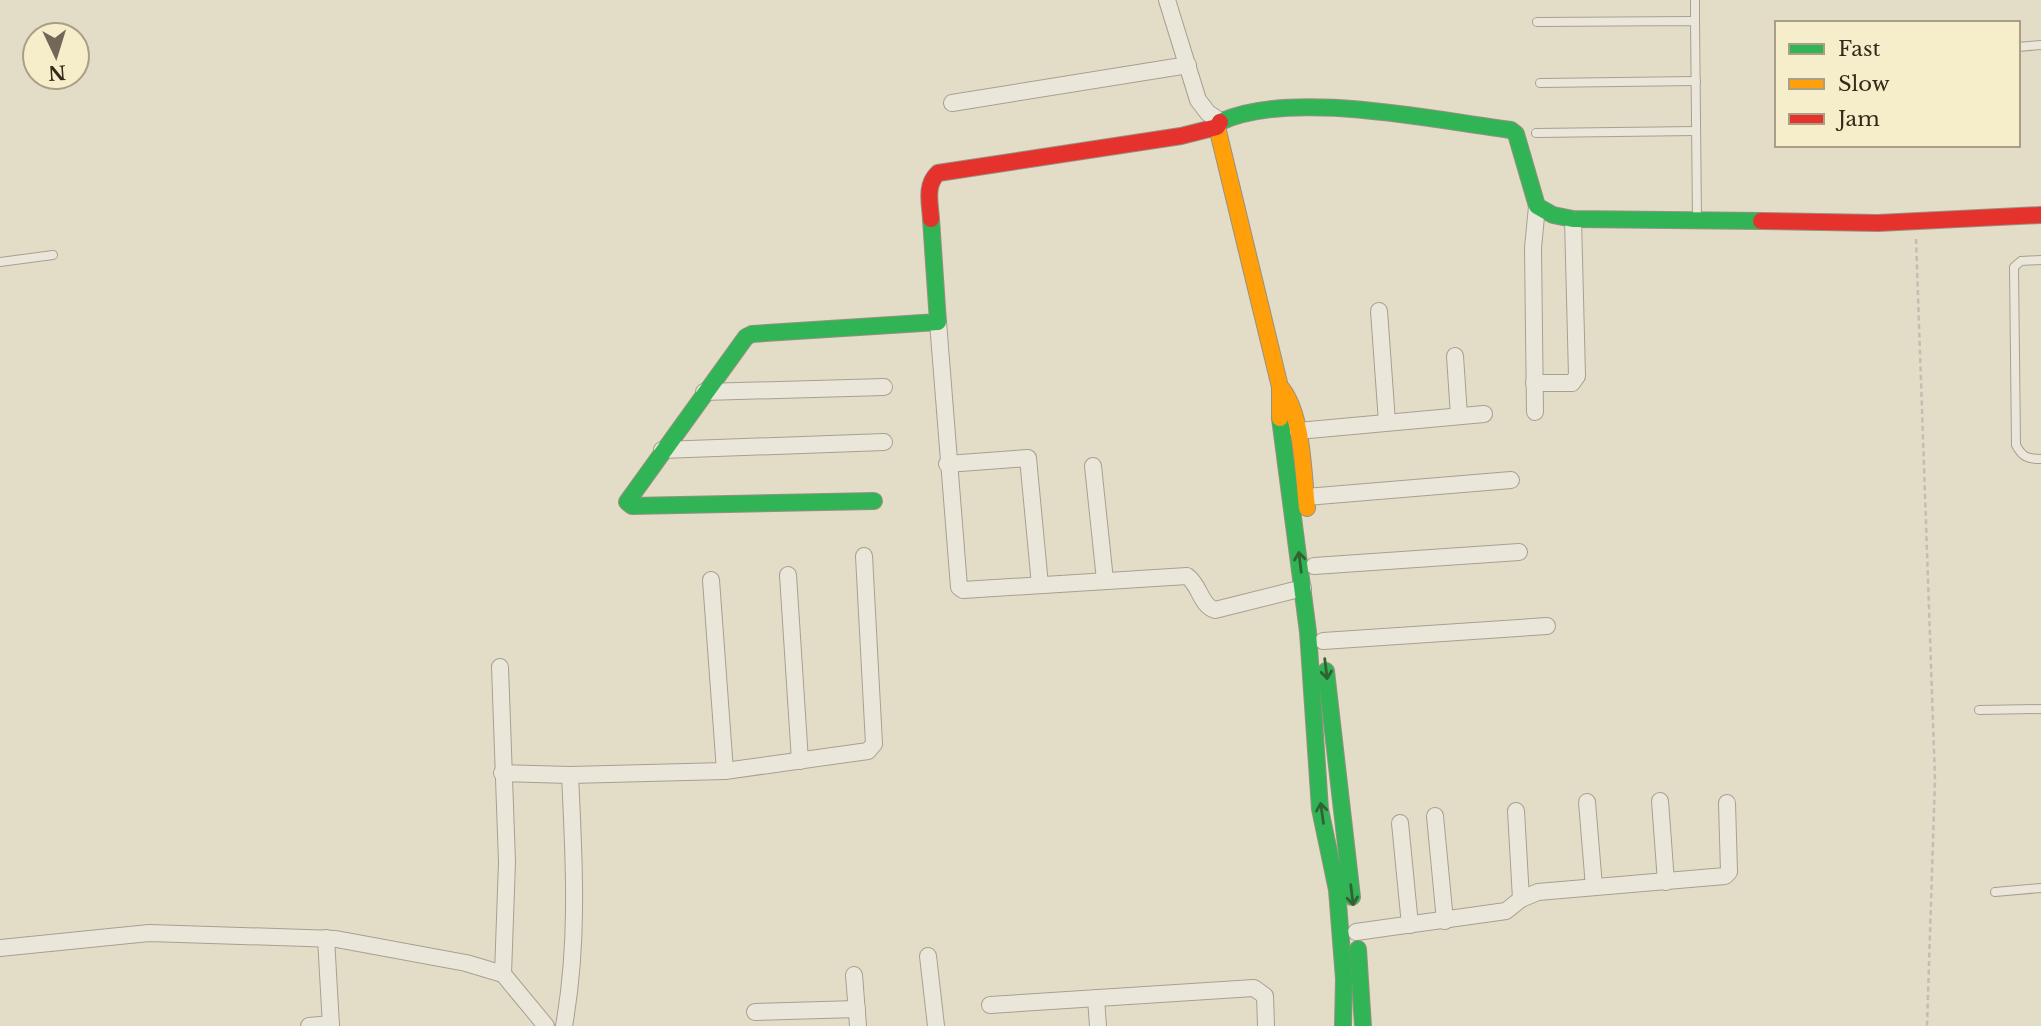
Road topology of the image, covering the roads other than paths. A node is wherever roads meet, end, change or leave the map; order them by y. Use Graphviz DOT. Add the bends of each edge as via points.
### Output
graph roads {
  1 [pos="1167,0"];
  2 [pos="1695,0"];
  3 [pos="1695,21"];
  4 [pos="1537,22"];
  5 [pos="2041,45"];
  6 [pos="2020,47"];
  7 [pos="1188,65"];
  8 [pos="1696,81"];
  9 [pos="1540,83"];
  10 [pos="952,103"];
  11 [pos="1219,124"];
  12 [pos="1696,131"];
  13 [pos="1536,133"];
  14 [pos="1537,206"];
  15 [pos="2041,215"];
  16 [pos="1573,219"];
  17 [pos="1697,219"];
  18 [pos="53,254"];
  19 [pos="2041,260"];
  20 [pos="0,262"];
  21 [pos="1379,311"];
  22 [pos="938,322"];
  23 [pos="1455,356"];
  24 [pos="1534,383"];
  25 [pos="884,387"];
  26 [pos="1280,387"];
  27 [pos="704,392"];
  28 [pos="1535,412"];
  29 [pos="1484,414"];
  30 [pos="1459,416"];
  31 [pos="1387,422"];
  32 [pos="1298,431"];
  33 [pos="884,442"];
  34 [pos="662,450"];
  35 [pos="2041,459"];
  36 [pos="947,464"];
  37 [pos="1093,466"];
  38 [pos="1511,480"];
  39 [pos="1306,497"];
  40 [pos="874,501"];
  41 [pos="1519,552"];
  42 [pos="864,556"];
  43 [pos="1314,566"];
  44 [pos="788,575"];
  45 [pos="711,580"];
  46 [pos="1105,580"];
  47 [pos="1040,585"];
  48 [pos="1303,588"];
  49 [pos="1548,626"];
  50 [pos="1323,642"];
  51 [pos="500,667"];
  52 [pos="2041,709"];
  53 [pos="1979,710"];
  54 [pos="800,761"];
  55 [pos="725,771"];
  56 [pos="502,773"];
  57 [pos="569,775"];
  58 [pos="1660,801"];
  59 [pos="1587,802"];
  60 [pos="1727,803"];
  61 [pos="1516,811"];
  62 [pos="1435,816"];
  63 [pos="1399,823"];
  64 [pos="1666,881"];
  65 [pos="1594,887"];
  66 [pos="2041,888"];
  67 [pos="1994,892"];
  68 [pos="1521,899"];
  69 [pos="1445,921"];
  70 [pos="1410,925"];
  71 [pos="1356,932"];
  72 [pos="326,938"];
  73 [pos="0,948"];
  74 [pos="928,956"];
  75 [pos="503,974"];
  76 [pos="854,975"];
  77 [pos="1097,998"];
  78 [pos="990,1005"];
  79 [pos="857,1009"];
  80 [pos="755,1012"];
  81 [pos="331,1025"];
  82 [pos="309,1026"];
  83 [pos="546,1026"];
  84 [pos="564,1026"];
  85 [pos="858,1026"];
  86 [pos="936,1026"];
  87 [pos="1098,1026"];
  88 [pos="1266,1026"];
  89 [pos="1343,1026"];
  90 [pos="1363,1026"];
  1 -- 7 [label="street"];
  2 -- 3 [label="lane"];
  3 -- 4 [label="lane"];
  3 -- 8 [label="lane"];
  5 -- 6 [label="lane"];
  7 -- 10 [label="street"];
  7 -- 11 [label="street" via="1198,100"];
  8 -- 9 [label="lane"];
  8 -- 12 [label="lane"];
  11 -- 14 [label="street" via="1269,108 1313,106 1502,127 1516,134"];
  11 -- 22 [label="street" via="1181,136 938,173 930,179 929,188"];
  11 -- 26 [label="street"];
  12 -- 13 [label="lane"];
  12 -- 17 [label="lane"];
  14 -- 16 [label="street"];
  14 -- 24 [label="street"];
  15 -- 17 [label="street" via="1915,222"];
  16 -- 17 [label="street"];
  16 -- 24 [label="street" via="1577,376 1572,383"];
  18 -- 20 [label="lane"];
  19 -- 35 [label="lane" via="2021,261 2014,267 2016,444 2021,454"];
  21 -- 31 [label="street"];
  22 -- 27 [label="street" via="752,334"];
  22 -- 36 [label="street"];
  23 -- 30 [label="street"];
  24 -- 28 [label="street"];
  25 -- 27 [label="street"];
  26 -- 32 [label="street" via="1290,399"];
  48 -- 26 [label="street, one-way" via="1280,437"];
  27 -- 34 [label="street"];
  29 -- 30 [label="street"];
  30 -- 31 [label="street"];
  31 -- 32 [label="street"];
  32 -- 39 [label="street"];
  33 -- 34 [label="street"];
  34 -- 40 [label="street" via="629,496 627,502 632,506"];
  36 -- 47 [label="street" via="959,587"];
  36 -- 47 [label="street" via="1028,458"];
  37 -- 46 [label="street"];
  38 -- 39 [label="street"];
  39 -- 43 [label="street"];
  41 -- 43 [label="street"];
  42 -- 54 [label="street" via="874,744 867,751"];
  43 -- 50 [label="street"];
  44 -- 54 [label="street"];
  45 -- 55 [label="street"];
  46 -- 47 [label="street"];
  46 -- 48 [label="street" via="1187,576 1206,606 1215,610"];
  89 -- 48 [label="street, one-way" via="1337,890 1321,809"];
  49 -- 50 [label="street"];
  50 -- 71 [label="street, one-way"];
  51 -- 56 [label="street"];
  52 -- 53 [label="lane"];
  54 -- 55 [label="street"];
  55 -- 57 [label="street"];
  56 -- 57 [label="street"];
  56 -- 75 [label="street" via="507,862"];
  57 -- 84 [label="street" via="576,904 572,985"];
  58 -- 64 [label="street"];
  59 -- 65 [label="street"];
  60 -- 64 [label="street" via="1728,874"];
  61 -- 68 [label="street"];
  62 -- 69 [label="street"];
  63 -- 70 [label="street"];
  64 -- 65 [label="street"];
  65 -- 68 [label="street" via="1538,892"];
  66 -- 67 [label="lane"];
  68 -- 69 [label="street" via="1506,911"];
  69 -- 70 [label="street"];
  70 -- 71 [label="street"];
  71 -- 90 [label="street"];
  72 -- 73 [label="street" via="149,933"];
  72 -- 75 [label="street"];
  72 -- 81 [label="street"];
  74 -- 86 [label="street"];
  75 -- 83 [label="street"];
  76 -- 79 [label="street"];
  77 -- 78 [label="street"];
  77 -- 87 [label="street"];
  77 -- 88 [label="street" via="1254,988 1265,996"];
  79 -- 80 [label="street"];
  79 -- 85 [label="street"];
  81 -- 82 [label="street"];
}
